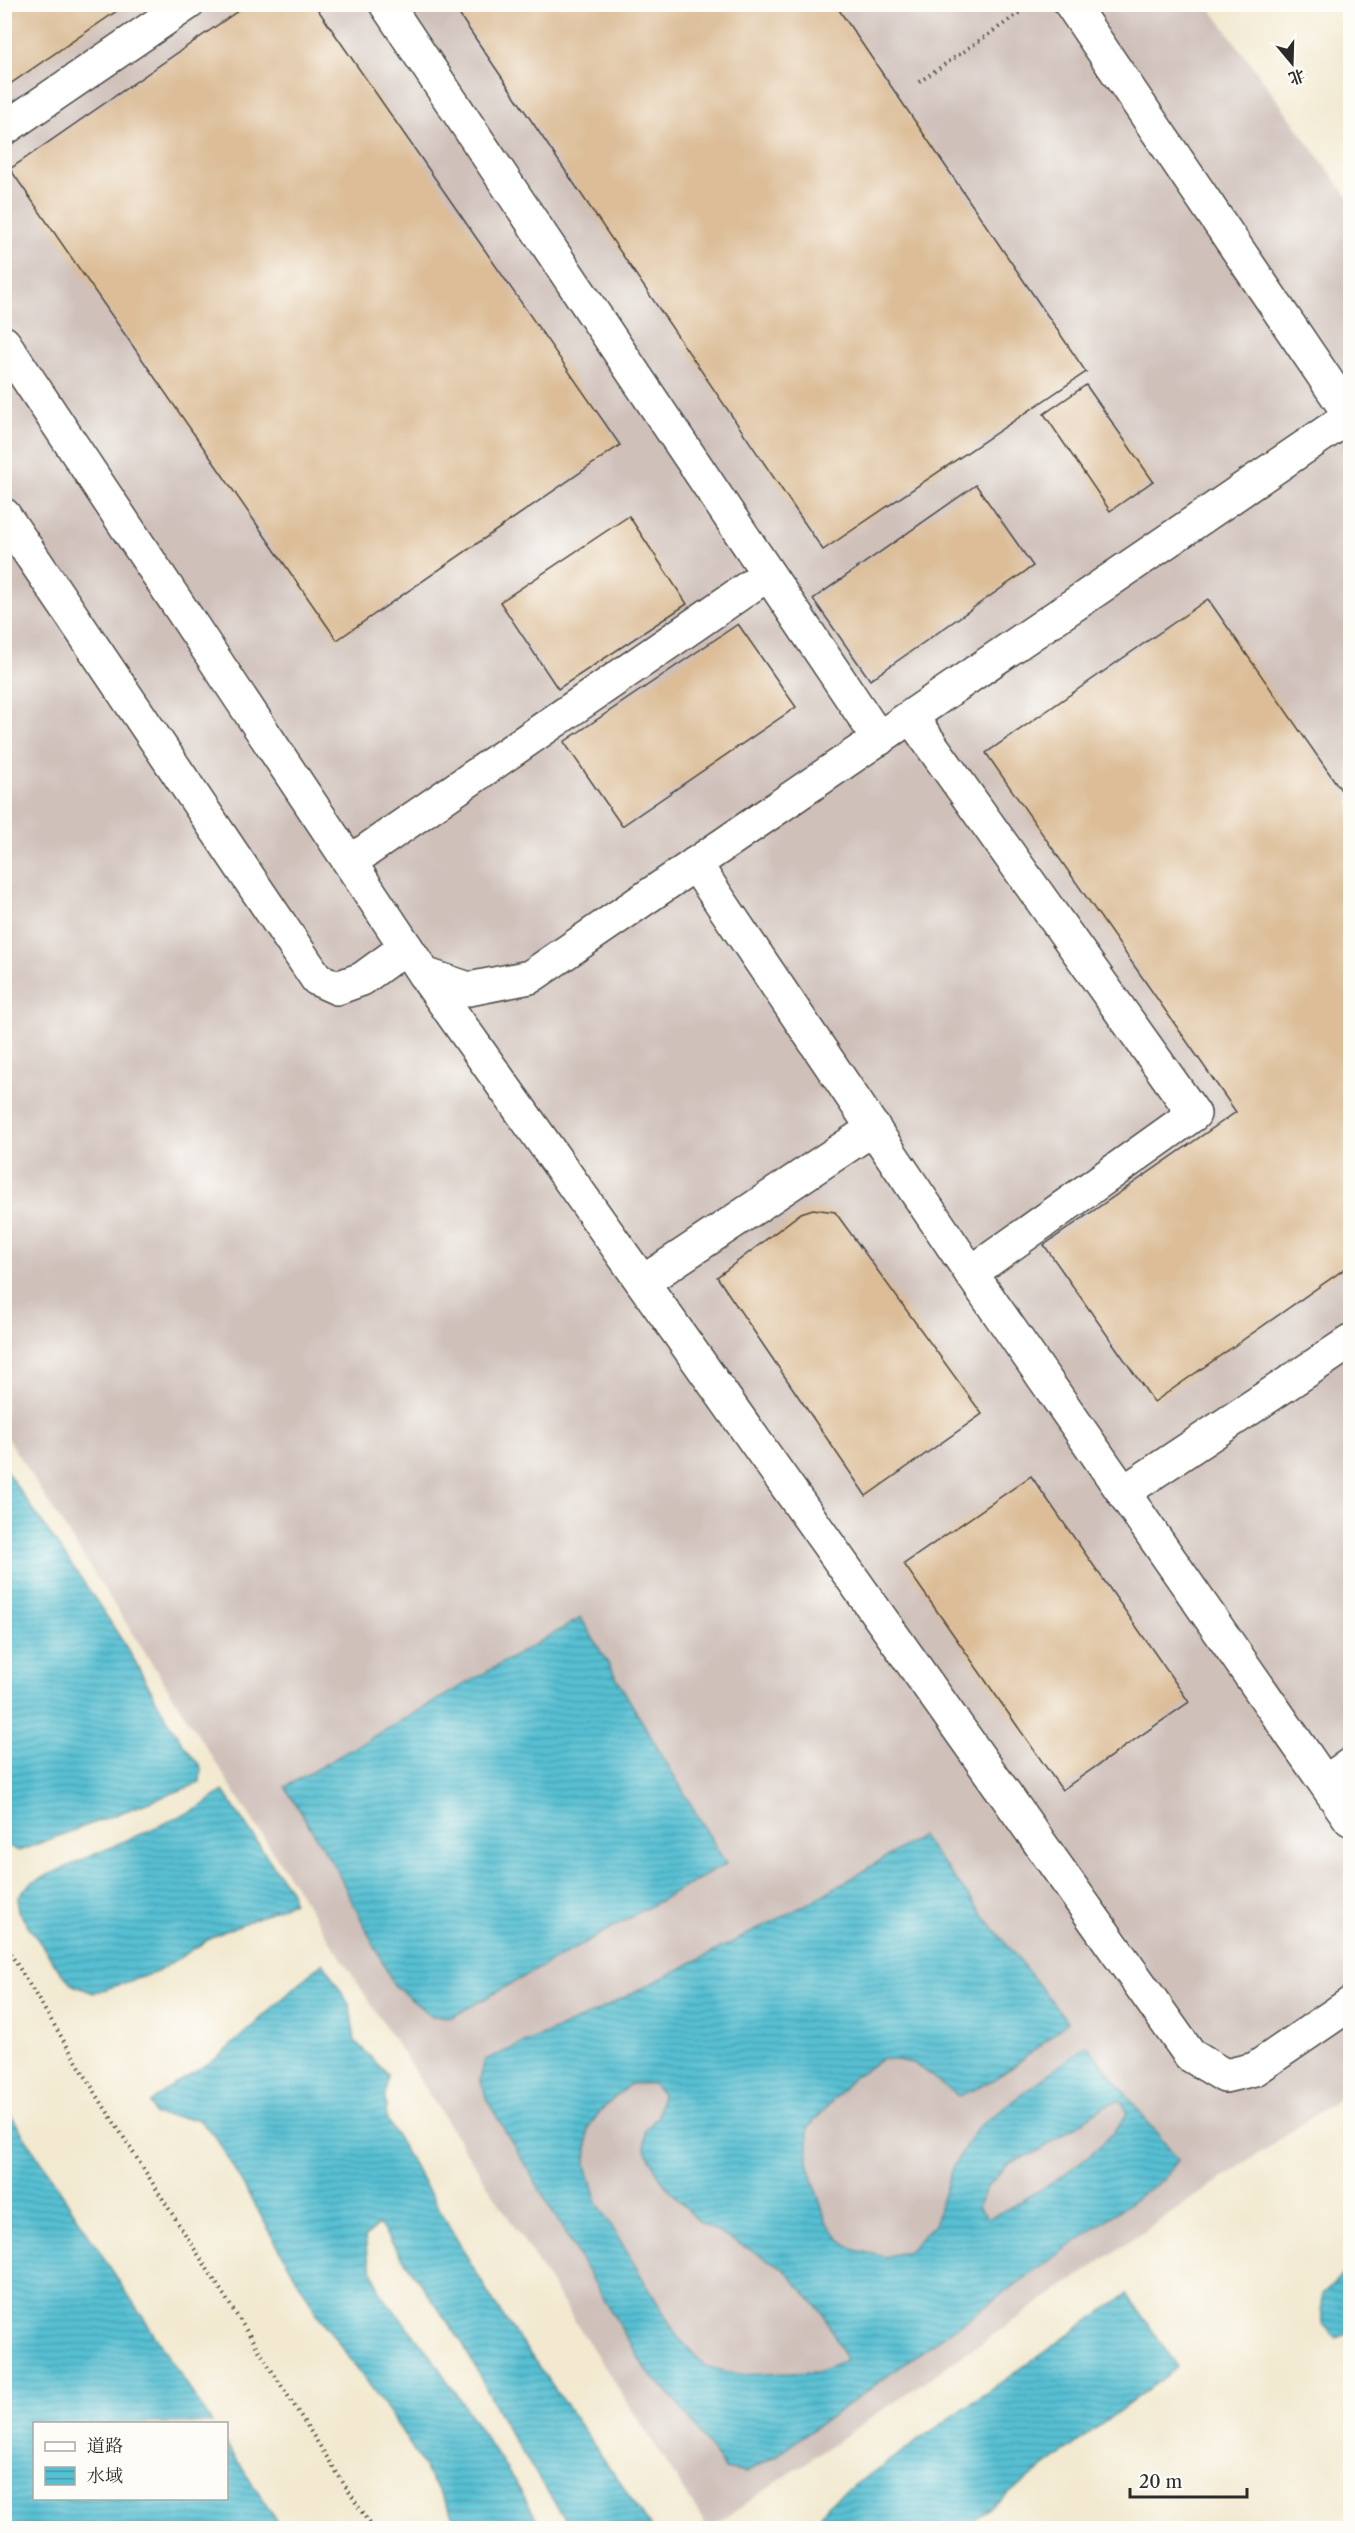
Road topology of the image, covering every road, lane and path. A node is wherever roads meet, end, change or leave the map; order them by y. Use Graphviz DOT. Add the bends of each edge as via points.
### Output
graph roads {
  1 [pos="187,4"];
  2 [pos="386,4"];
  3 [pos="1033,4"];
  4 [pos="1071,4"];
  5 [pos="919,82"];
  6 [pos="4,129"];
  7 [pos="4,343"];
  8 [pos="1350,416"];
  9 [pos="4,514"];
  10 [pos="768,574"];
  11 [pos="912,718"];
  12 [pos="879,739"];
  13 [pos="350,862"];
  14 [pos="695,864"];
  15 [pos="415,961"];
  16 [pos="874,1128"];
  17 [pos="971,1273"];
  18 [pos="642,1282"];
  19 [pos="1350,1342"];
  20 [pos="1124,1492"];
  21 [pos="1338,1774"];
  22 [pos="1350,1819"];
  23 [pos="4,1943"];
  24 [pos="1350,2004"];
  25 [pos="372,2529"];
  1 -- 6 [label="lane"];
  2 -- 10 [label="lane"];
  3 -- 5 [label="path"];
  4 -- 8 [label="lane"];
  7 -- 13 [label="lane"];
  8 -- 11 [label="lane"];
  9 -- 15 [label="lane" via="317,979 338,988"];
  10 -- 12 [label="lane"];
  10 -- 13 [label="lane"];
  11 -- 12 [label="lane"];
  11 -- 17 [label="lane" via="1194,1114"];
  12 -- 14 [label="lane"];
  13 -- 15 [label="lane"];
  14 -- 15 [label="lane" via="530,977 469,989"];
  14 -- 16 [label="lane"];
  15 -- 18 [label="lane"];
  16 -- 17 [label="lane"];
  16 -- 18 [label="lane"];
  17 -- 20 [label="lane"];
  18 -- 24 [label="lane" via="1190,2055 1225,2076 1255,2069"];
  19 -- 20 [label="lane"];
  20 -- 21 [label="lane"];
  21 -- 22 [label="lane"];
  23 -- 25 [label="path"];
}
